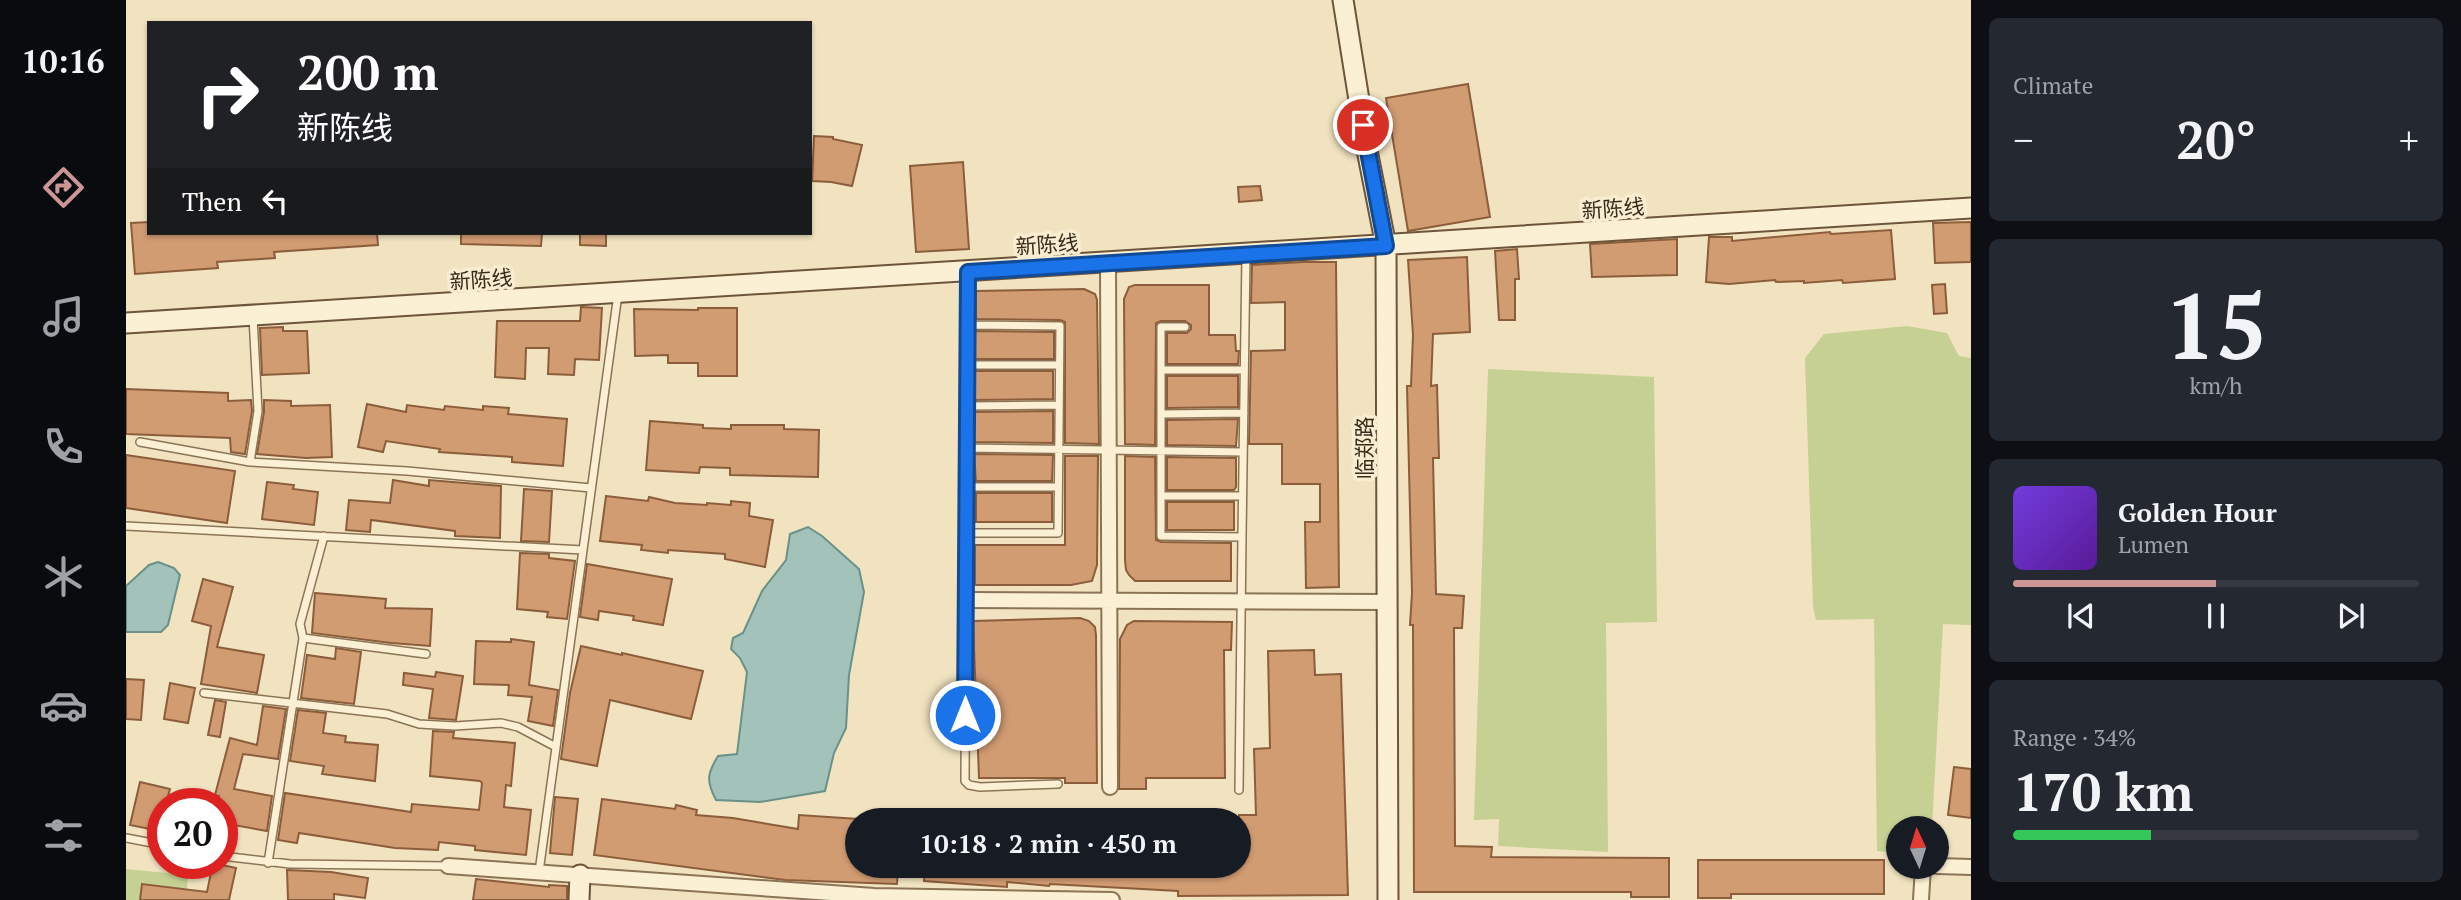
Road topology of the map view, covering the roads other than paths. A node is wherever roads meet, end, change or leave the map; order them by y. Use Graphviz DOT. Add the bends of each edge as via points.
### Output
graph roads {
  1 [pos="1343,0"];
  2 [pos="1971,208"];
  3 [pos="1386,246"];
  4 [pos="1246,254"];
  5 [pos="1108,263"];
  6 [pos="968,272"];
  7 [pos="618,293"];
  8 [pos="253,316"];
  9 [pos="126,323"];
  10 [pos="968,325"];
  11 [pos="1185,327"];
  12 [pos="967,365"];
  13 [pos="1059,365"];
  14 [pos="1161,370"];
  15 [pos="1244,370"];
  16 [pos="1059,405"];
  17 [pos="967,406"];
  18 [pos="1244,413"];
  19 [pos="1161,414"];
  20 [pos="140,442"];
  21 [pos="967,448"];
  22 [pos="1059,449"];
  23 [pos="1109,450"];
  24 [pos="1161,451"];
  25 [pos="1243,452"];
  26 [pos="250,462"];
  27 [pos="967,487"];
  28 [pos="1058,487"];
  29 [pos="591,488"];
  30 [pos="1161,496"];
  31 [pos="1242,496"];
  32 [pos="126,526"];
  33 [pos="966,533"];
  34 [pos="324,536"];
  35 [pos="1242,537"];
  36 [pos="583,550"];
  37 [pos="966,600"];
  38 [pos="1110,601"];
  39 [pos="1241,602"];
  40 [pos="1387,603"];
  41 [pos="303,639"];
  42 [pos="426,654"];
  43 [pos="204,693"];
  44 [pos="293,703"];
  45 [pos="556,747"];
  46 [pos="1058,784"];
  47 [pos="1110,787"];
  48 [pos="1239,790"];
  49 [pos="126,838"];
  50 [pos="147,842"];
  51 [pos="238,858"];
  52 [pos="268,863"];
  53 [pos="448,866"];
  54 [pos="1950,866"];
  55 [pos="1971,867"];
  56 [pos="539,872"];
  57 [pos="580,875"];
  58 [pos="1922,879"];
  59 [pos="911,898"];
  60 [pos="579,900"];
  61 [pos="1112,900"];
  62 [pos="1388,900"];
  63 [pos="1921,900"];
  1 -- 3 [label="street, 临郑路"];
  2 -- 3 [label="street, 新陈线"];
  3 -- 4 [label="street, 新陈线"];
  3 -- 40 [label="street, 临郑路"];
  4 -- 5 [label="street, 新陈线"];
  4 -- 15 [label="lane"];
  5 -- 6 [label="street, 新陈线"];
  5 -- 23 [label="street"];
  6 -- 7 [label="street, 新陈线"];
  6 -- 10 [label="lane"];
  7 -- 8 [label="street, 新陈线"];
  7 -- 29 [label="lane"];
  8 -- 9 [label="street, 新陈线"];
  8 -- 26 [label="lane" via="258,411"];
  10 -- 12 [label="lane"];
  10 -- 13 [label="lane" via="1059,326"];
  11 -- 14 [label="lane" via="1161,327"];
  12 -- 13 [label="lane"];
  12 -- 17 [label="lane"];
  13 -- 16 [label="lane"];
  14 -- 15 [label="lane"];
  14 -- 19 [label="lane"];
  15 -- 18 [label="lane"];
  16 -- 17 [label="lane"];
  16 -- 22 [label="lane"];
  17 -- 21 [label="lane"];
  18 -- 19 [label="lane"];
  18 -- 25 [label="lane"];
  19 -- 24 [label="lane"];
  20 -- 26 [label="lane"];
  21 -- 22 [label="lane"];
  21 -- 27 [label="lane"];
  22 -- 23 [label="lane"];
  22 -- 28 [label="lane"];
  23 -- 24 [label="lane"];
  23 -- 38 [label="street"];
  24 -- 25 [label="lane"];
  24 -- 30 [label="lane"];
  25 -- 31 [label="lane"];
  26 -- 29 [label="lane"];
  27 -- 28 [label="lane"];
  27 -- 33 [label="lane"];
  28 -- 33 [label="lane" via="1058,533"];
  29 -- 36 [label="lane"];
  30 -- 31 [label="lane"];
  30 -- 35 [label="lane" via="1161,536"];
  31 -- 35 [label="lane"];
  32 -- 34 [label="lane"];
  33 -- 37 [label="lane"];
  34 -- 36 [label="lane"];
  34 -- 41 [label="lane" via="300,624"];
  35 -- 39 [label="lane"];
  36 -- 45 [label="lane"];
  37 -- 38 [label="street"];
  37 -- 46 [label="lane" via="965,781 980,787"];
  38 -- 39 [label="street"];
  38 -- 47 [label="street"];
  39 -- 40 [label="street"];
  39 -- 48 [label="lane"];
  40 -- 62 [label="street, 临郑路"];
  41 -- 42 [label="lane"];
  41 -- 44 [label="lane"];
  43 -- 44 [label="lane"];
  44 -- 45 [label="lane" via="387,714 419,724 501,723"];
  44 -- 52 [label="lane"];
  45 -- 56 [label="lane"];
  49 -- 50 [label="lane"];
  51 -- 52 [label="lane"];
  52 -- 53 [label="lane"];
  53 -- 56 [label="street"];
  54 -- 55 [label="street"];
  56 -- 57 [label="street"];
  57 -- 59 [label="street"];
  57 -- 60 [label="street"];
  58 -- 63 [label="street"];
  59 -- 61 [label="street"];
}
